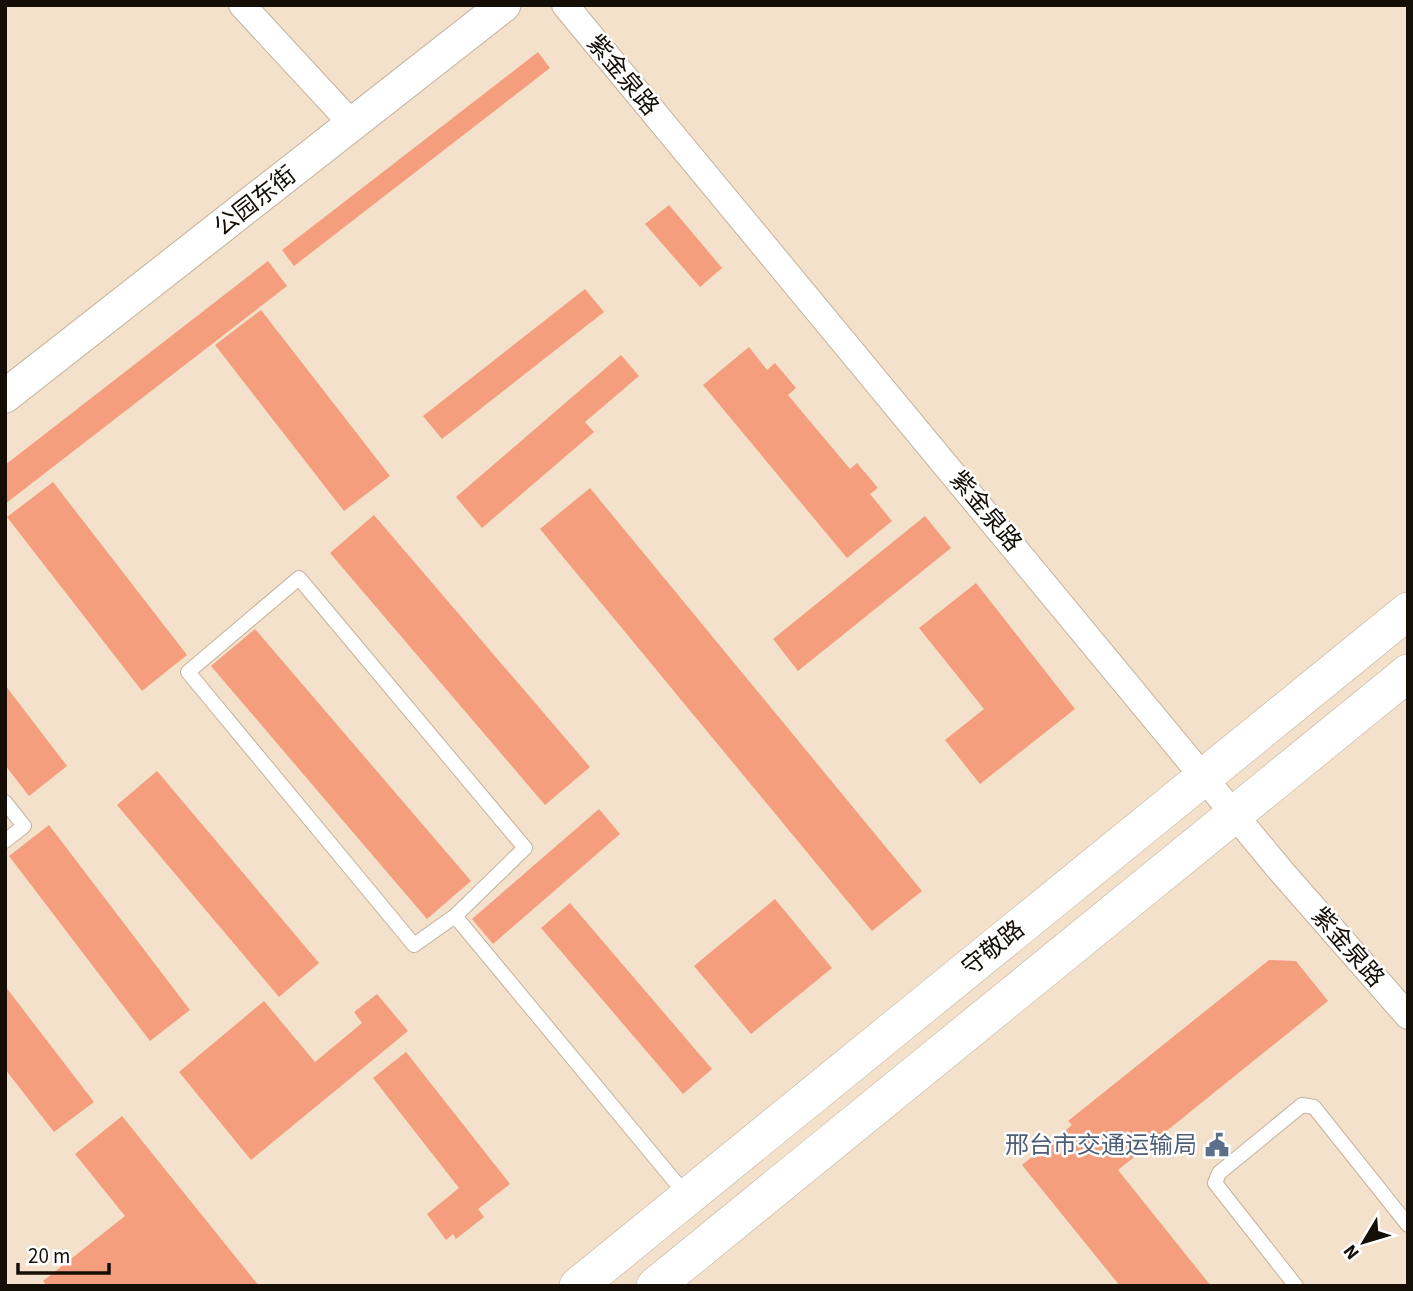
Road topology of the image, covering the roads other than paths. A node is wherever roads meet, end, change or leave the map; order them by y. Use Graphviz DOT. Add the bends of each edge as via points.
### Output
graph roads {
  1 [pos="242,5"];
  2 [pos="504,5"];
  3 [pos="565,5"];
  4 [pos="352,124"];
  5 [pos="5,396"];
  6 [pos="1408,611"];
  7 [pos="1408,673"];
  8 [pos="1205,776"];
  9 [pos="5,802"];
  10 [pos="1235,814"];
  11 [pos="5,841"];
  12 [pos="455,916"];
  13 [pos="1408,1016"];
  14 [pos="687,1197"];
  15 [pos="1408,1225"];
  16 [pos="578,1286"];
  17 [pos="654,1286"];
  18 [pos="1296,1286"];
  1 -- 4 [label="street"];
  2 -- 4 [label="street, 公园东街"];
  3 -- 8 [label="street, 紫金泉路"];
  4 -- 5 [label="street, 公园东街"];
  6 -- 8 [label="main road, 守敬路"];
  7 -- 10 [label="main road, 守敬路"];
  8 -- 10 [label="street, 紫金泉路"];
  8 -- 14 [label="main road, 守敬路"];
  9 -- 11 [label="lane" via="24,826"];
  10 -- 13 [label="street, 紫金泉路"];
  10 -- 17 [label="main road, 守敬路"];
  12 -- 12 [label="lane" via="414,946 188,672 299,578 525,849"];
  12 -- 14 [label="lane"];
  14 -- 16 [label="main road, 守敬路"];
  15 -- 18 [label="lane" via="1314,1107 1302,1105 1219,1173 1215,1183"];
}
